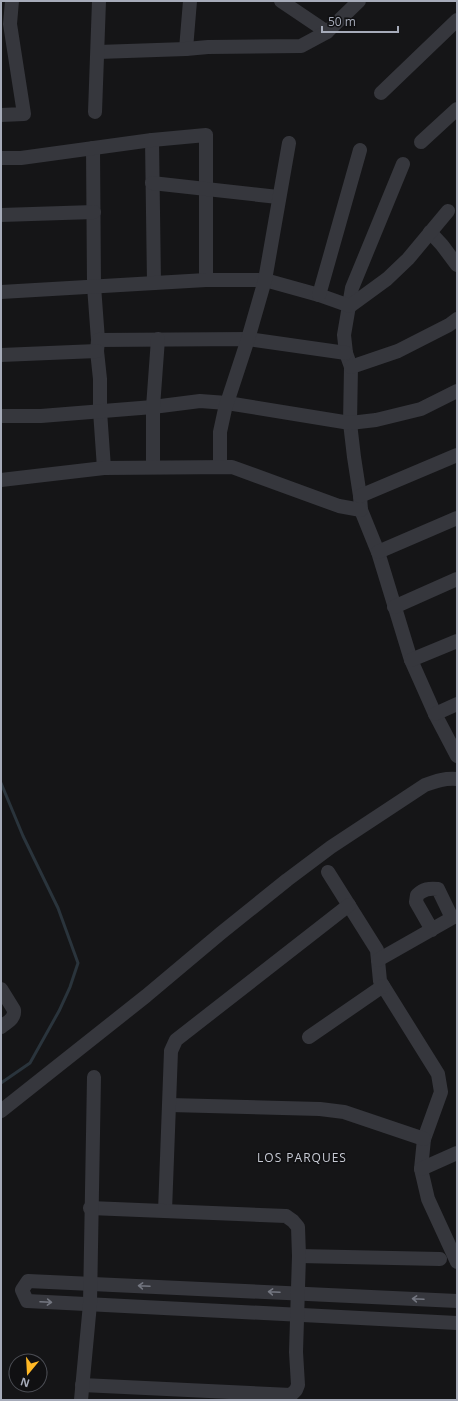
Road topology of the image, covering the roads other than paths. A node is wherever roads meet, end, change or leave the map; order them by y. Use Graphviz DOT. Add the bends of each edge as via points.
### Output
graph roads {
  1 [pos="12,1"];
  2 [pos="100,1"];
  3 [pos="190,1"];
  4 [pos="281,1"];
  5 [pos="359,1"];
  6 [pos="457,20"];
  7 [pos="5,23"];
  8 [pos="327,32"];
  9 [pos="186,49"];
  10 [pos="98,52"];
  11 [pos="381,93"];
  12 [pos="457,109"];
  13 [pos="95,112"];
  14 [pos="1,115"];
  15 [pos="152,140"];
  16 [pos="421,142"];
  17 [pos="289,143"];
  18 [pos="93,148"];
  19 [pos="360,150"];
  20 [pos="1,158"];
  21 [pos="403,164"];
  22 [pos="152,183"];
  23 [pos="206,188"];
  24 [pos="278,197"];
  25 [pos="448,211"];
  26 [pos="94,212"];
  27 [pos="1,215"];
  28 [pos="430,232"];
  29 [pos="457,265"];
  30 [pos="206,280"];
  31 [pos="265,280"];
  32 [pos="154,283"];
  33 [pos="94,286"];
  34 [pos="1,292"];
  35 [pos="319,295"];
  36 [pos="350,306"];
  37 [pos="457,319"];
  38 [pos="158,339"];
  39 [pos="248,339"];
  40 [pos="98,345"];
  41 [pos="346,353"];
  42 [pos="1,355"];
  43 [pos="351,367"];
  44 [pos="457,391"];
  45 [pos="227,403"];
  46 [pos="153,407"];
  47 [pos="100,411"];
  48 [pos="1,416"];
  49 [pos="350,423"];
  50 [pos="457,455"];
  51 [pos="153,467"];
  52 [pos="220,467"];
  53 [pos="104,468"];
  54 [pos="1,480"];
  55 [pos="361,503"];
  56 [pos="457,518"];
  57 [pos="378,552"];
  58 [pos="457,579"];
  59 [pos="394,607"];
  60 [pos="457,641"];
  61 [pos="411,660"];
  62 [pos="457,704"];
  63 [pos="435,714"];
  64 [pos="457,756"];
  65 [pos="457,779"];
  66 [pos="328,872"];
  67 [pos="349,905"];
  68 [pos="432,930"];
  69 [pos="378,960"];
  70 [pos="383,986"];
  71 [pos="1,989"];
  72 [pos="1,1027"];
  73 [pos="309,1037"];
  74 [pos="94,1077"];
  75 [pos="170,1105"];
  76 [pos="1,1111"];
  77 [pos="424,1139"];
  78 [pos="457,1153"];
  79 [pos="421,1170"];
  80 [pos="90,1208"];
  81 [pos="165,1211"];
  82 [pos="299,1256"];
  83 [pos="440,1259"];
  84 [pos="457,1262"];
  85 [pos="90,1284"];
  86 [pos="297,1293"];
  87 [pos="457,1301"];
  88 [pos="90,1304"];
  89 [pos="297,1315"];
  90 [pos="457,1323"];
  91 [pos="82,1385"];
  92 [pos="226,1396"];
  93 [pos="81,1400"];
  1 -- 7 [label="street"];
  2 -- 10 [label="street"];
  3 -- 9 [label="street"];
  4 -- 8 [label="street"];
  5 -- 8 [label="street"];
  6 -- 11 [label="street"];
  7 -- 14 [label="street" via="24,114"];
  8 -- 9 [label="street" via="301,46"];
  9 -- 10 [label="street"];
  10 -- 13 [label="street"];
  12 -- 16 [label="street"];
  15 -- 18 [label="street"];
  15 -- 22 [label="street"];
  15 -- 23 [label="street" via="206,135"];
  17 -- 24 [label="street"];
  18 -- 20 [label="street" via="21,158"];
  18 -- 26 [label="street"];
  19 -- 35 [label="street"];
  21 -- 36 [label="street" via="352,288"];
  22 -- 23 [label="street"];
  22 -- 32 [label="street"];
  23 -- 24 [label="street"];
  23 -- 30 [label="street"];
  24 -- 31 [label="street"];
  25 -- 28 [label="street"];
  26 -- 27 [label="street"];
  26 -- 33 [label="street"];
  28 -- 29 [label="street"];
  28 -- 36 [label="street" via="387,279"];
  30 -- 31 [label="street"];
  30 -- 32 [label="street"];
  31 -- 35 [label="street"];
  31 -- 39 [label="street"];
  32 -- 33 [label="street"];
  33 -- 34 [label="street"];
  33 -- 40 [label="street"];
  35 -- 36 [label="street"];
  36 -- 41 [label="street" via="344,335"];
  37 -- 43 [label="street" via="398,351"];
  38 -- 39 [label="street"];
  38 -- 40 [label="street"];
  38 -- 46 [label="street"];
  39 -- 41 [label="street"];
  39 -- 45 [label="street"];
  40 -- 42 [label="street"];
  40 -- 47 [label="street"];
  41 -- 43 [label="street"];
  43 -- 49 [label="street"];
  44 -- 49 [label="street" via="421,409 376,420"];
  45 -- 46 [label="street" via="200,401"];
  45 -- 49 [label="street"];
  45 -- 52 [label="street" via="220,432"];
  46 -- 47 [label="street"];
  46 -- 51 [label="street"];
  47 -- 48 [label="street" via="41,416"];
  47 -- 53 [label="street"];
  49 -- 55 [label="street"];
  50 -- 55 [label="street"];
  51 -- 52 [label="street"];
  51 -- 53 [label="street"];
  52 -- 55 [label="street" via="232,467 339,506 352,509"];
  53 -- 54 [label="street"];
  55 -- 57 [label="street"];
  56 -- 57 [label="street"];
  57 -- 59 [label="street"];
  58 -- 59 [label="street"];
  59 -- 61 [label="street"];
  60 -- 61 [label="street"];
  61 -- 63 [label="street"];
  62 -- 63 [label="street"];
  63 -- 64 [label="street"];
  65 -- 76 [label="street" via="439,780 425,785 331,847 262,899 146,996"];
  66 -- 67 [label="street"];
  67 -- 69 [label="street" via="377,950"];
  67 -- 75 [label="street" via="176,1040 171,1051"];
  68 -- 69 [label="street"];
  69 -- 70 [label="street" via="380,981"];
  70 -- 73 [label="street"];
  70 -- 77 [label="street" via="438,1074 441,1092"];
  71 -- 72 [label="street" via="15,1014"];
  74 -- 80 [label="street"];
  75 -- 77 [label="street" via="320,1109 344,1112"];
  75 -- 81 [label="street"];
  77 -- 79 [label="street"];
  78 -- 79 [label="street"];
  79 -- 84 [label="street" via="428,1199"];
  80 -- 81 [label="street"];
  80 -- 85 [label="street"];
  81 -- 82 [label="street" via="286,1216 298,1227"];
  82 -- 83 [label="street"];
  82 -- 86 [label="street"];
  86 -- 85 [label="street, one-way"];
  85 -- 88 [label="street"];
  85 -- 88 [label="street, one-way" via="28,1281 22,1290 27,1301"];
  87 -- 86 [label="street, one-way"];
  86 -- 89 [label="street"];
  88 -- 89 [label="street"];
  88 -- 91 [label="street"];
  89 -- 90 [label="street"];
  89 -- 92 [label="street" via="296,1390 291,1395"];
  91 -- 92 [label="street"];
  91 -- 93 [label="street"];
}
